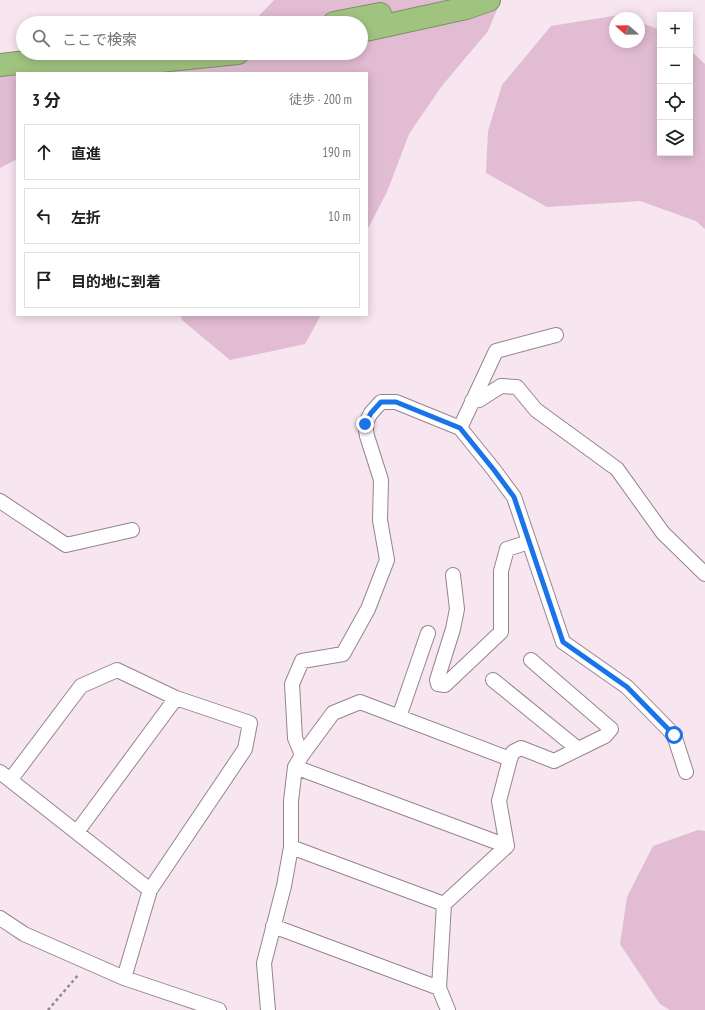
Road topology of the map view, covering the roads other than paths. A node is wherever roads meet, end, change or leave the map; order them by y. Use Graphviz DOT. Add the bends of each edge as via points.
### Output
graph roads {
  1 [pos="441,0"];
  2 [pos="489,0"];
  3 [pos="368,16"];
  4 [pos="368,29"];
  5 [pos="45,60"];
  6 [pos="169,60"];
  7 [pos="0,65"];
  8 [pos="52,72"];
  9 [pos="16,75"];
  10 [pos="0,77"];
  11 [pos="556,335"];
  12 [pos="472,401"];
  13 [pos="460,428"];
  14 [pos="0,501"];
  15 [pos="132,530"];
  16 [pos="529,542"];
  17 [pos="705,574"];
  18 [pos="453,575"];
  19 [pos="428,633"];
  20 [pos="530,660"];
  21 [pos="493,680"];
  22 [pos="176,698"];
  23 [pos="399,717"];
  24 [pos="578,749"];
  25 [pos="510,759"];
  26 [pos="299,761"];
  27 [pos="686,772"];
  28 [pos="5,775"];
  29 [pos="77,832"];
  30 [pos="507,846"];
  31 [pos="292,847"];
  32 [pos="150,890"];
  33 [pos="444,904"];
  34 [pos="0,918"];
  35 [pos="273,926"];
  36 [pos="124,978"];
  37 [pos="439,988"];
  38 [pos="219,1010"];
  39 [pos="268,1010"];
  40 [pos="448,1010"];
  1 -- 3 [label="highway"];
  2 -- 4 [label="highway" via="466,8"];
  5 -- 7 [label="highway"];
  6 -- 8 [label="highway"];
  9 -- 10 [label="highway"];
  11 -- 12 [label="street" via="496,351"];
  12 -- 13 [label="street"];
  12 -- 17 [label="street" via="479,400 501,386 517,387 536,410 616,470 664,533"];
  13 -- 16 [label="street" via="514,497"];
  13 -- 26 [label="street" via="396,402 381,402 365,424 381,480 380,520 387,560 368,609 343,654 302,661 294,678 292,684 295,738"];
  14 -- 15 [label="street" via="66,545"];
  16 -- 18 [label="street" via="507,548 501,571 501,632 445,685 438,684 437,680 458,609"];
  16 -- 27 [label="street" via="563,642 627,687 674,735"];
  19 -- 23 [label="street"];
  20 -- 24 [label="street" via="612,729 605,736"];
  21 -- 24 [label="street"];
  22 -- 28 [label="street" via="117,670 81,686"];
  22 -- 29 [label="street"];
  22 -- 32 [label="street" via="250,723 245,749"];
  23 -- 25 [label="street"];
  23 -- 26 [label="street" via="360,702 333,713"];
  24 -- 25 [label="street" via="554,762 521,748 513,752"];
  25 -- 30 [label="street" via="499,801"];
  26 -- 30 [label="street"];
  26 -- 31 [label="street" via="291,801"];
  28 -- 29 [label="street"];
  29 -- 32 [label="street"];
  30 -- 33 [label="street"];
  31 -- 33 [label="street"];
  31 -- 35 [label="street"];
  32 -- 36 [label="street"];
  33 -- 37 [label="street"];
  34 -- 36 [label="street" via="24,934"];
  35 -- 37 [label="street"];
  35 -- 39 [label="street" via="264,963"];
  36 -- 38 [label="street"];
  37 -- 40 [label="street"];
}
